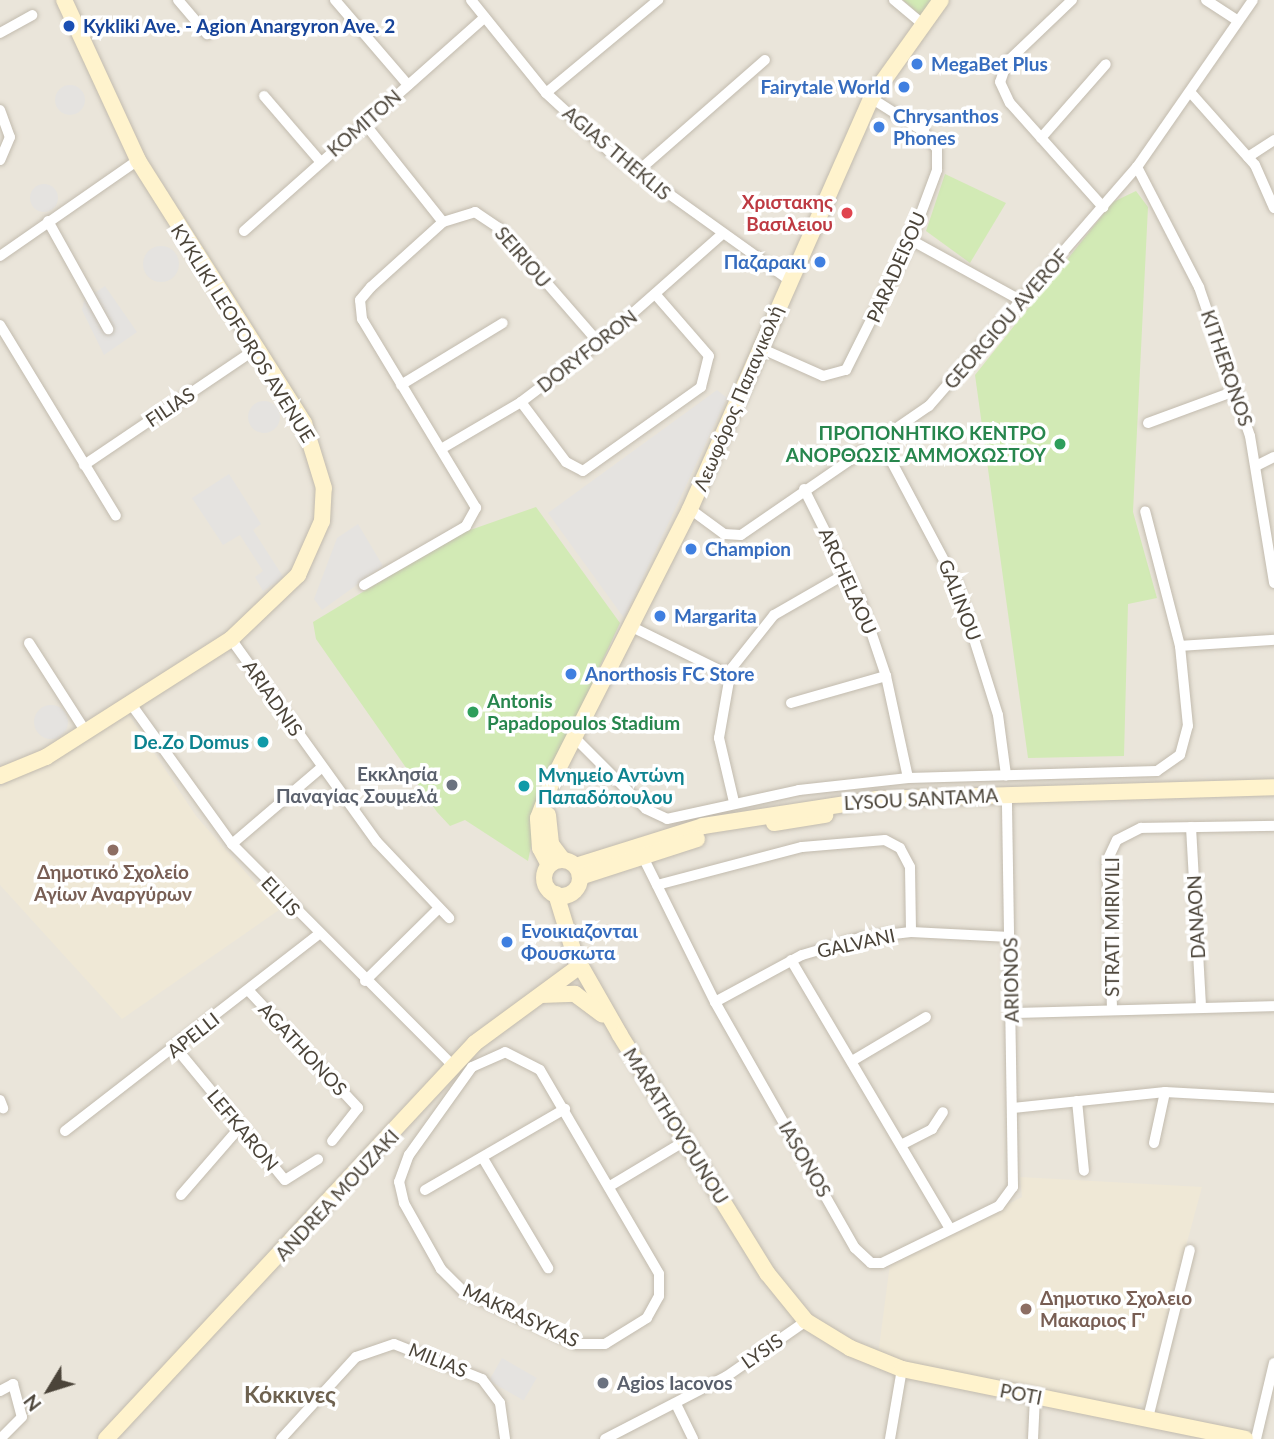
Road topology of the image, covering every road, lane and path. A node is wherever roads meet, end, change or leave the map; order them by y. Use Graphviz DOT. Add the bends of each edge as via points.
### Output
graph roads {
  1 [pos="64,0"];
  2 [pos="178,0"];
  3 [pos="335,0"];
  4 [pos="471,0"];
  5 [pos="658,0"];
  6 [pos="894,0"];
  7 [pos="941,0"];
  8 [pos="1072,0"];
  9 [pos="1206,0"];
  10 [pos="1253,0"];
  11 [pos="32,15"];
  12 [pos="485,17"];
  13 [pos="1238,21"];
  14 [pos="921,23"];
  15 [pos="0,33"];
  16 [pos="207,34"];
  17 [pos="765,60"];
  18 [pos="1105,64"];
  19 [pos="408,85"];
  20 [pos="546,93"];
  21 [pos="1191,93"];
  22 [pos="264,96"];
  23 [pos="871,99"];
  24 [pos="0,110"];
  25 [pos="365,124"];
  26 [pos="1041,138"];
  27 [pos="1274,140"];
  28 [pos="1248,156"];
  29 [pos="0,159"];
  30 [pos="138,160"];
  31 [pos="320,161"];
  32 [pos="1137,167"];
  33 [pos="637,172"];
  34 [pos="1103,207"];
  35 [pos="1274,208"];
  36 [pos="48,221"];
  37 [pos="443,222"];
  38 [pos="244,230"];
  39 [pos="720,236"];
  40 [pos="911,240"];
  41 [pos="0,256"];
  42 [pos="789,280"];
  43 [pos="656,295"];
  44 [pos="1022,301"];
  45 [pos="503,323"];
  46 [pos="0,325"];
  47 [pos="108,328"];
  48 [pos="599,343"];
  49 [pos="758,347"];
  50 [pos="256,349"];
  51 [pos="401,385"];
  52 [pos="1235,391"];
  53 [pos="522,401"];
  54 [pos="1147,423"];
  55 [pos="879,438"];
  56 [pos="442,449"];
  57 [pos="1274,457"];
  58 [pos="84,465"];
  59 [pos="1256,466"];
  60 [pos="804,489"];
  61 [pos="690,509"];
  62 [pos="1145,511"];
  63 [pos="116,516"];
  64 [pos="1273,564"];
  65 [pos="847,573"];
  66 [pos="1274,583"];
  67 [pos="364,585"];
  68 [pos="632,627"];
  69 [pos="231,639"];
  70 [pos="1274,640"];
  71 [pos="29,642"];
  72 [pos="1180,646"];
  73 [pos="729,675"];
  74 [pos="886,676"];
  75 [pos="131,704"];
  76 [pos="791,704"];
  77 [pos="86,732"];
  78 [pos="575,738"];
  79 [pos="322,767"];
  80 [pos="1006,775"];
  81 [pos="0,776"];
  82 [pos="908,778"];
  83 [pos="1274,788"];
  84 [pos="1274,798"];
  85 [pos="1007,799"];
  86 [pos="734,802"];
  87 [pos="1274,826"];
  88 [pos="1191,827"];
  89 [pos="232,844"];
  90 [pos="642,855"];
  91 [pos="567,867"];
  92 [pos="657,885"];
  93 [pos="564,894"];
  94 [pos="439,908"];
  95 [pos="449,918"];
  96 [pos="911,932"];
  97 [pos="318,935"];
  98 [pos="1010,937"];
  99 [pos="792,960"];
  100 [pos="580,966"];
  101 [pos="365,981"];
  102 [pos="248,991"];
  103 [pos="535,996"];
  104 [pos="715,1002"];
  105 [pos="1201,1006"];
  106 [pos="1274,1006"];
  107 [pos="1112,1008"];
  108 [pos="1011,1013"];
  109 [pos="926,1017"];
  110 [pos="620,1035"];
  111 [pos="176,1048"];
  112 [pos="852,1061"];
  113 [pos="455,1068"];
  114 [pos="1166,1092"];
  115 [pos="1274,1098"];
  116 [pos="1077,1101"];
  117 [pos="1013,1108"];
  118 [pos="565,1109"];
  119 [pos="943,1112"];
  120 [pos="241,1126"];
  121 [pos="65,1131"];
  122 [pos="332,1141"];
  123 [pos="685,1141"];
  124 [pos="1154,1143"];
  125 [pos="901,1145"];
  126 [pos="318,1159"];
  127 [pos="484,1160"];
  128 [pos="1014,1166"];
  129 [pos="1084,1171"];
  130 [pos="610,1186"];
  131 [pos="425,1190"];
  132 [pos="181,1195"];
  133 [pos="950,1229"];
  134 [pos="1191,1250"];
  135 [pos="548,1268"];
  136 [pos="806,1321"];
  137 [pos="1274,1363"];
  138 [pos="902,1370"];
  139 [pos="0,1391"];
  140 [pos="1035,1397"];
  141 [pos="676,1404"];
  142 [pos="1148,1418"];
  143 [pos="0,1439"];
  144 [pos="106,1439"];
  145 [pos="281,1439"];
  146 [pos="505,1439"];
  147 [pos="605,1439"];
  148 [pos="693,1439"];
  149 [pos="890,1439"];
  150 [pos="1033,1439"];
  151 [pos="1245,1439"];
  152 [pos="1256,1439"];
  1 -- 30 [label="street, KYKLIKI LEOFOROS AVENUE"];
  2 -- 16 [label="street"];
  3 -- 19 [label="street"];
  4 -- 12 [label="street, AGIAS THEKLIS"];
  5 -- 20 [label="street"];
  6 -- 14 [label="street"];
  7 -- 14 [label="street, Λεωφόρος Παπανικολή"];
  8 -- 26 [label="street" via="1002,69 1004,93"];
  9 -- 13 [label="street"];
  10 -- 13 [label="street, GEORGIOU AVEROF"];
  11 -- 15 [label="street"];
  12 -- 19 [label="street, KOMITON"];
  12 -- 20 [label="street, AGIAS THEKLIS"];
  13 -- 21 [label="street, GEORGIOU AVEROF"];
  14 -- 23 [label="street, Λεωφόρος Παπανικολή"];
  17 -- 33 [label="street"];
  18 -- 26 [label="street"];
  19 -- 25 [label="street, KOMITON"];
  20 -- 33 [label="street, AGIAS THEKLIS"];
  21 -- 28 [label="street"];
  21 -- 32 [label="street, GEORGIOU AVEROF"];
  22 -- 31 [label="street"];
  23 -- 40 [label="street, PARADEISOU" via="923,131 937,149 937,170"];
  23 -- 42 [label="street, Λεωφόρος Παπανικολή"];
  24 -- 29 [label="street" via="10,136"];
  25 -- 31 [label="street, KOMITON"];
  25 -- 37 [label="street"];
  26 -- 34 [label="street"];
  27 -- 28 [label="street"];
  28 -- 35 [label="street"];
  30 -- 36 [label="street"];
  30 -- 50 [label="street, KYKLIKI LEOFOROS AVENUE"];
  31 -- 38 [label="street, KOMITON"];
  32 -- 34 [label="street, GEORGIOU AVEROF"];
  32 -- 52 [label="street, KITHERONOS" via="1199,287"];
  33 -- 39 [label="street, AGIAS THEKLIS"];
  34 -- 44 [label="street, GEORGIOU AVEROF"];
  36 -- 41 [label="street"];
  36 -- 47 [label="street"];
  37 -- 48 [label="street, SEIRIOU" via="465,211 486,215"];
  37 -- 51 [label="street, SEIRIOU" via="360,300 362,319"];
  39 -- 42 [label="street, AGIAS THEKLIS"];
  39 -- 43 [label="street, DORYFORON"];
  40 -- 44 [label="street"];
  40 -- 49 [label="street, PARADEISOU" via="846,370 823,376"];
  42 -- 49 [label="street, Λεωφόρος Παπανικολή"];
  43 -- 48 [label="street, DORYFORON"];
  43 -- 53 [label="street" via="709,356 701,387 583,471 566,462"];
  44 -- 55 [label="street, GEORGIOU AVEROF" via="929,406"];
  45 -- 51 [label="street"];
  46 -- 58 [label="street"];
  48 -- 53 [label="street, DORYFORON"];
  49 -- 61 [label="street, Λεωφόρος Παπανικολή"];
  50 -- 58 [label="street, FILIAS"];
  50 -- 69 [label="street, KYKLIKI LEOFOROS AVENUE" via="318,455 322,521 298,575"];
  51 -- 56 [label="street"];
  52 -- 54 [label="street"];
  52 -- 59 [label="street, KITHERONOS"];
  53 -- 56 [label="street, DORYFORON"];
  55 -- 60 [label="street, GEORGIOU AVEROF"];
  55 -- 80 [label="street, GALINOU" via="957,585 998,715"];
  56 -- 67 [label="street" via="474,501 472,521"];
  57 -- 59 [label="street"];
  58 -- 63 [label="street"];
  59 -- 64 [label="street, KITHERONOS"];
  60 -- 61 [label="street, GEORGIOU AVEROF" via="735,536"];
  60 -- 65 [label="street, ARCHELAOU"];
  61 -- 68 [label="street, Λεωφόρος Παπανικολή"];
  62 -- 72 [label="street"];
  64 -- 66 [label="street, KITHERONOS"];
  65 -- 73 [label="street" via="774,615"];
  65 -- 74 [label="street, ARCHELAOU"];
  68 -- 73 [label="street"];
  68 -- 78 [label="street, Λεωφόρος Παπανικολή"];
  69 -- 75 [label="street, KYKLIKI LEOFOROS AVENUE"];
  69 -- 79 [label="street, ARIADNIS"];
  70 -- 72 [label="street"];
  71 -- 77 [label="street"];
  72 -- 80 [label="street" via="1188,726 1172,763 1150,773"];
  73 -- 86 [label="street" via="719,738"];
  74 -- 76 [label="street"];
  74 -- 82 [label="street, ARCHELAOU"];
  75 -- 77 [label="street, KYKLIKI LEOFOROS AVENUE"];
  75 -- 89 [label="street, ELLIS"];
  77 -- 81 [label="street, KYKLIKI LEOFOROS AVENUE" via="33,764"];
  78 -- 86 [label="street" via="655,816 673,819"];
  78 -- 91 [label="street, Λεωφόρος Παπανικολή" via="545,803 539,838"];
  79 -- 89 [label="street"];
  79 -- 94 [label="street, ARIADNIS" via="377,842"];
  80 -- 82 [label="street"];
  82 -- 86 [label="street"];
  83 -- 85 [label="street, LYSOU SANTAMA"];
  84 -- 85 [label="street, LYSOU SANTAMA"];
  85 -- 90 [label="street, LYSOU SANTAMA" via="845,812 705,836"];
  85 -- 91 [label="street, LYSOU SANTAMA" via="799,808 703,826"];
  85 -- 98 [label="street, ARIONOS"];
  87 -- 88 [label="street, STRATI MIRIVILI"];
  88 -- 105 [label="street, DANAON"];
  88 -- 107 [label="street, STRATI MIRIVILI" via="1136,829 1110,850"];
  89 -- 97 [label="street, ELLIS"];
  90 -- 91 [label="street, LYSOU SANTAMA"];
  90 -- 92 [label="street, IASONOS"];
  91 -- 93 [label="street"];
  91 -- 93 [label="street, Λεωφόρος Παπανικολή" via="545,882"];
  92 -- 96 [label="street" via="757,856 880,839 895,844 909,862"];
  92 -- 104 [label="street, IASONOS"];
  93 -- 100 [label="street, MARATHOVOUNOU" via="563,921"];
  94 -- 95 [label="street, ARIADNIS"];
  94 -- 101 [label="street"];
  96 -- 98 [label="street, GALVANI"];
  96 -- 99 [label="street, GALVANI" via="848,941"];
  97 -- 101 [label="street, ELLIS"];
  97 -- 102 [label="street, APELLI"];
  98 -- 108 [label="street, ARIONOS"];
  99 -- 104 [label="street, GALVANI"];
  99 -- 112 [label="street"];
  100 -- 103 [label="street, ANDREA MOUZAKI"];
  100 -- 110 [label="street, MARATHOVOUNOU"];
  101 -- 113 [label="street, ELLIS"];
  102 -- 111 [label="street, APELLI"];
  102 -- 122 [label="street, AGATHONOS" via="358,1108"];
  103 -- 110 [label="street" via="582,997"];
  103 -- 113 [label="street, ANDREA MOUZAKI" via="475,1043"];
  104 -- 133 [label="street, IASONOS" via="865,1260 882,1263"];
  105 -- 106 [label="street"];
  105 -- 107 [label="street"];
  107 -- 108 [label="street"];
  108 -- 117 [label="street, ARIONOS"];
  109 -- 112 [label="street"];
  110 -- 123 [label="street, MARATHOVOUNOU"];
  111 -- 120 [label="street, LEFKARON"];
  111 -- 121 [label="street, APELLI"];
  112 -- 125 [label="street"];
  113 -- 144 [label="street, ANDREA MOUZAKI"];
  114 -- 115 [label="street"];
  114 -- 116 [label="street"];
  114 -- 124 [label="street"];
  116 -- 117 [label="street"];
  116 -- 129 [label="street"];
  117 -- 128 [label="street, ARIONOS"];
  118 -- 127 [label="street"];
  118 -- 130 [label="street, MAKRASYKAS"];
  118 -- 130 [label="street, MAKRASYKAS" via="527,1059 505,1052 482,1060 405,1162 399,1188 410,1217 441,1269 464,1292 569,1341 597,1345 642,1323 660,1288 657,1266"];
  119 -- 125 [label="street" via="932,1129"];
  120 -- 126 [label="street, LEFKARON" via="285,1181"];
  120 -- 132 [label="street"];
  123 -- 130 [label="street"];
  123 -- 136 [label="street, MARATHOVOUNOU" via="767,1273"];
  125 -- 133 [label="street"];
  127 -- 131 [label="street"];
  127 -- 135 [label="street"];
  128 -- 133 [label="street, IASONOS" via="1006,1200"];
  134 -- 142 [label="street"];
  136 -- 138 [label="street, POTI" via="850,1348"];
  136 -- 141 [label="street, LYSIS"];
  137 -- 152 [label="street"];
  138 -- 140 [label="street, POTI"];
  138 -- 149 [label="street"];
  139 -- 143 [label="street" via="13,1384 22,1417"];
  140 -- 142 [label="street, POTI"];
  140 -- 150 [label="street"];
  141 -- 147 [label="street, LYSIS"];
  141 -- 148 [label="street"];
  142 -- 151 [label="street, POTI"];
  145 -- 146 [label="street, MILIAS" via="356,1357 394,1344 482,1379 500,1403"];
}
